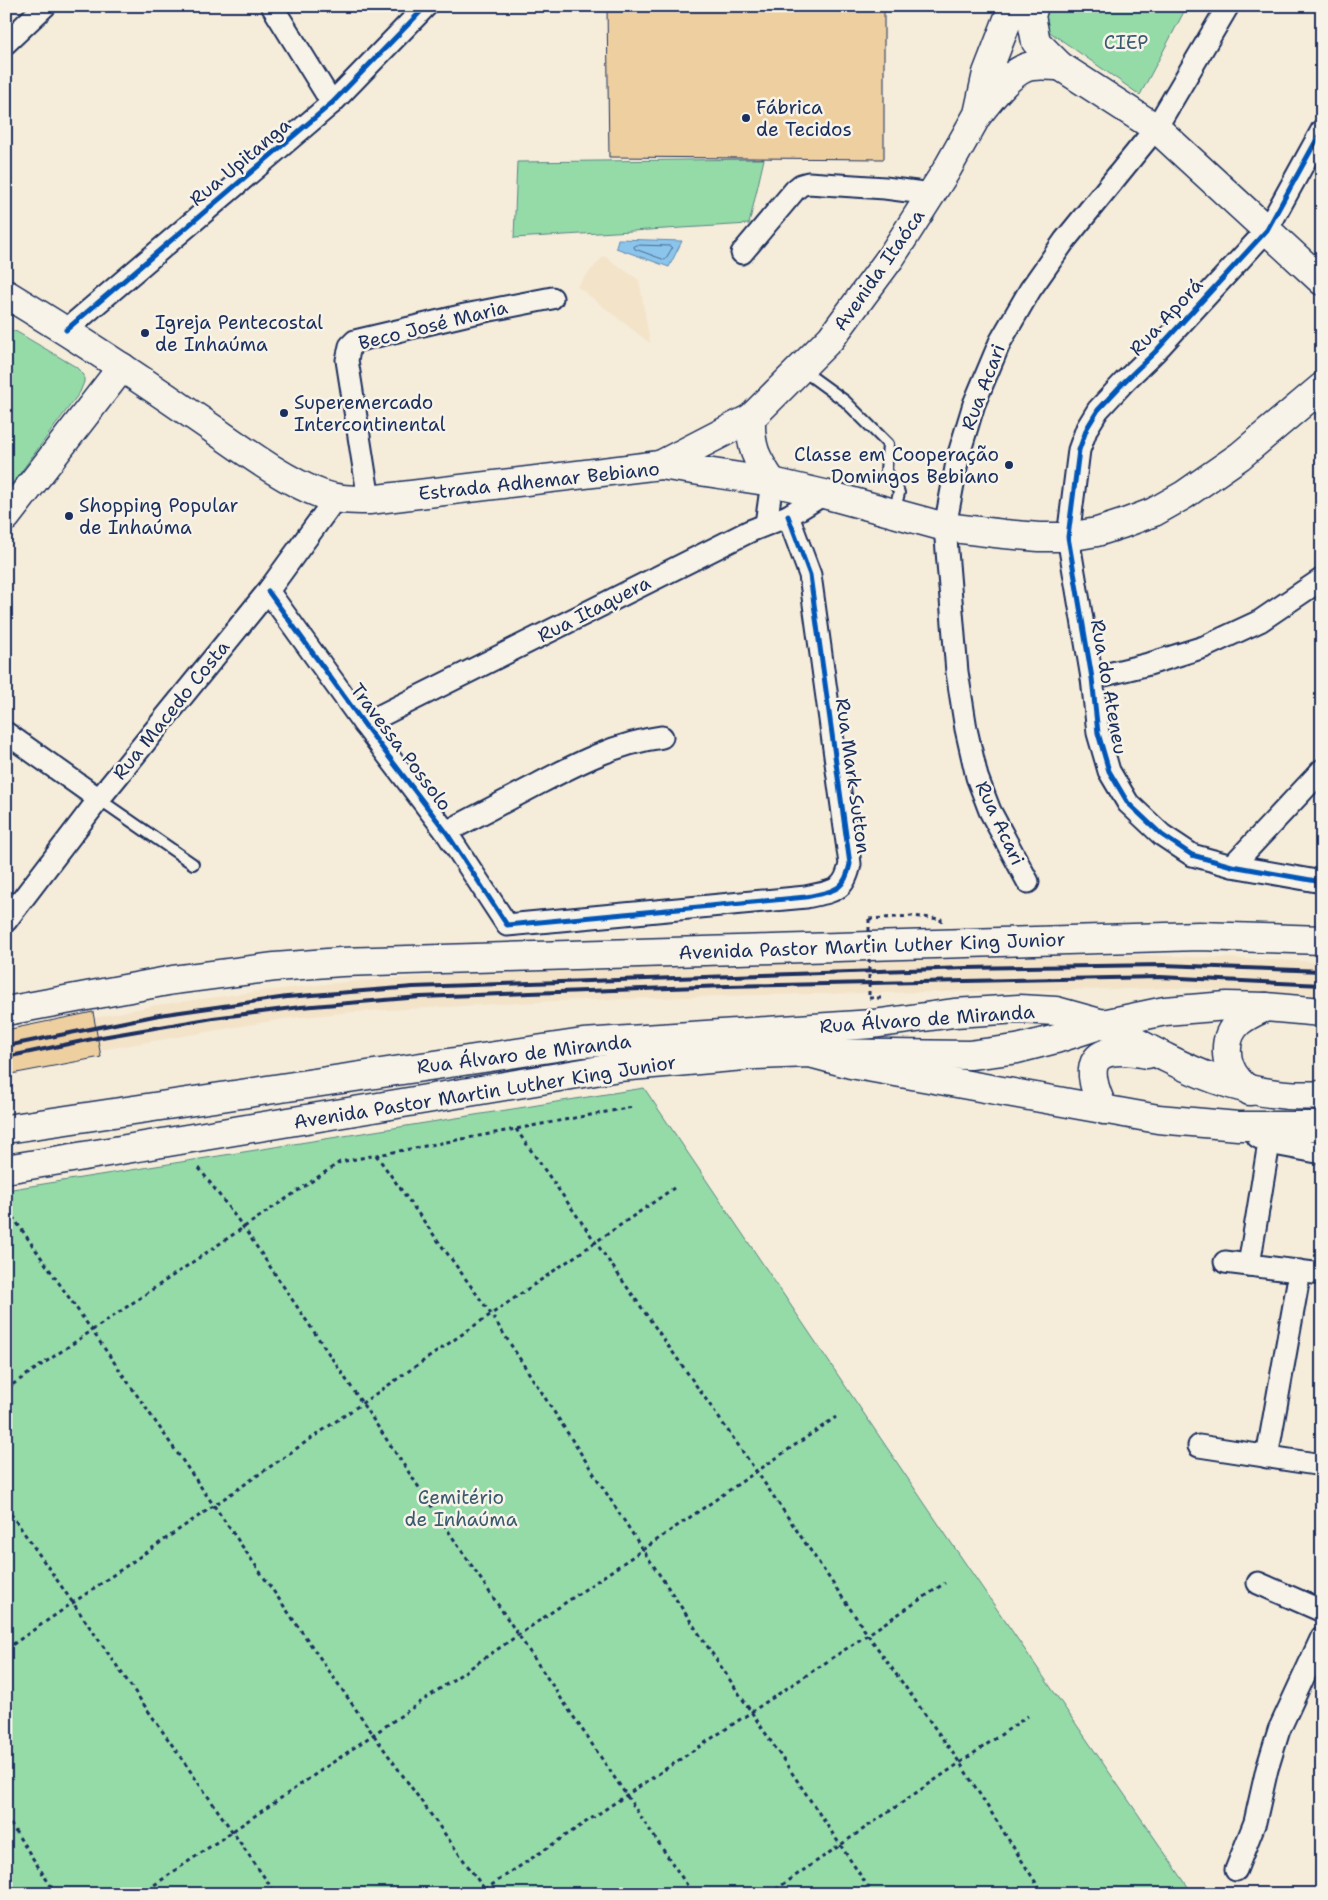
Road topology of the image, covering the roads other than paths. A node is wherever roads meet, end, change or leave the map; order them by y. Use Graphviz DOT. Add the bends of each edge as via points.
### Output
graph roads {
  1 [pos="45,6"];
  2 [pos="272,6"];
  3 [pos="426,6"];
  4 [pos="1013,6"];
  5 [pos="1034,6"];
  6 [pos="1228,6"];
  7 [pos="6,43"];
  8 [pos="1060,66"];
  9 [pos="332,104"];
  10 [pos="978,114"];
  11 [pos="1156,128"];
  12 [pos="1322,130"];
  13 [pos="931,194"];
  14 [pos="1267,230"];
  15 [pos="742,253"];
  16 [pos="1322,281"];
  17 [pos="552,298"];
  18 [pos="9,301"];
  19 [pos="66,330"];
  20 [pos="122,366"];
  21 [pos="800,369"];
  22 [pos="1321,387"];
  23 [pos="751,418"];
  24 [pos="660,465"];
  25 [pos="772,482"];
  26 [pos="824,494"];
  27 [pos="335,499"];
  28 [pos="369,500"];
  29 [pos="894,513"];
  30 [pos="788,516"];
  31 [pos="6,517"];
  32 [pos="766,524"];
  33 [pos="945,527"];
  34 [pos="1068,536"];
  35 [pos="1322,579"];
  36 [pos="268,591"];
  37 [pos="1092,678"];
  38 [pos="364,724"];
  39 [pos="6,733"];
  40 [pos="662,736"];
  41 [pos="1322,770"];
  42 [pos="99,799"];
  43 [pos="446,832"];
  44 [pos="192,864"];
  45 [pos="1232,866"];
  46 [pos="1028,882"];
  47 [pos="1322,882"];
  48 [pos="6,921"];
  49 [pos="507,925"];
  50 [pos="1322,940"];
  51 [pos="1266,1007"];
  52 [pos="6,1011"];
  53 [pos="1322,1012"];
  54 [pos="1103,1024"];
  55 [pos="810,1053"];
  56 [pos="1166,1058"];
  57 [pos="1250,1090"];
  58 [pos="1322,1095"];
  59 [pos="1104,1110"];
  60 [pos="1238,1126"];
  61 [pos="1322,1126"];
  62 [pos="6,1129"];
  63 [pos="1269,1143"];
  64 [pos="1322,1153"];
  65 [pos="6,1169"];
  66 [pos="1225,1262"];
  67 [pos="1249,1265"];
  68 [pos="1300,1271"];
  69 [pos="1322,1274"];
  70 [pos="1199,1446"];
  71 [pos="1267,1458"];
  72 [pos="1322,1465"];
  73 [pos="1258,1583"];
  74 [pos="1322,1611"];
  75 [pos="1322,1637"];
  76 [pos="1236,1870"];
  1 -- 7 [label="street"];
  2 -- 9 [label="street"];
  3 -- 9 [label="street, Rua Upitanga"];
  4 -- 10 [label="main road, Avenida Itaóca" via="987,73"];
  5 -- 8 [label="main road" via="1031,16 1036,42"];
  6 -- 11 [label="street, Rua Acari"];
  8 -- 10 [label="main road" via="1021,69"];
  8 -- 11 [label="main road"];
  9 -- 19 [label="street, Rua Upitanga"];
  10 -- 13 [label="main road, Avenida Itaóca"];
  11 -- 14 [label="main road"];
  11 -- 33 [label="street, Rua Acari" via="1065,240 1030,290 1000,342 974,404 958,458"];
  12 -- 14 [label="street, Rua Aporá"];
  13 -- 15 [label="street" via="885,188 801,185"];
  13 -- 21 [label="main road, Avenida Itaóca" via="891,257 831,338"];
  14 -- 16 [label="main road"];
  14 -- 34 [label="street, Rua Aporá" via="1098,410 1078,450"];
  17 -- 28 [label="street, Beco José Maria" via="355,341 350,346 347,360"];
  18 -- 19 [label="main road, Estrada Adhemar Bebiano"];
  19 -- 20 [label="main road, Estrada Adhemar Bebiano"];
  20 -- 27 [label="main road, Estrada Adhemar Bebiano" via="269,466 319,494"];
  20 -- 31 [label="main road"];
  21 -- 23 [label="main road, Avenida Itaóca"];
  21 -- 29 [label="lane" via="845,401 888,444 886,471 898,494"];
  22 -- 34 [label="main road, Estrada Adhemar Bebiano" via="1240,456 1184,495 1154,512 1122,524"];
  23 -- 24 [label="main road, Avenida Itaóca"];
  23 -- 25 [label="main road" via="752,447"];
  24 -- 25 [label="main road, Estrada Adhemar Bebiano"];
  24 -- 28 [label="main road, Estrada Adhemar Bebiano"];
  25 -- 26 [label="main road, Estrada Adhemar Bebiano"];
  25 -- 32 [label="street"];
  26 -- 29 [label="main road, Estrada Adhemar Bebiano"];
  26 -- 30 [label="street, Rua Itaquera"];
  27 -- 28 [label="main road, Estrada Adhemar Bebiano"];
  27 -- 36 [label="street, Rua Macedo Costa"];
  29 -- 33 [label="main road, Estrada Adhemar Bebiano"];
  30 -- 32 [label="street, Rua Itaquera"];
  30 -- 49 [label="street, Rua Mark Sutton" via="810,575 848,839 850,864 847,878 836,890 806,897"];
  32 -- 38 [label="street, Rua Itaquera"];
  33 -- 34 [label="main road, Estrada Adhemar Bebiano" via="1039,537"];
  33 -- 46 [label="street, Rua Acari" via="957,672 975,768 990,811"];
  34 -- 37 [label="street, Rua do Ateneu"];
  35 -- 37 [label="street" via="1260,621 1204,647"];
  36 -- 38 [label="street, Travessa Possolo"];
  36 -- 42 [label="street, Rua Macedo Costa"];
  37 -- 45 [label="street, Rua do Ateneu" via="1098,733 1106,762 1128,803 1162,835 1192,855"];
  38 -- 43 [label="street, Travessa Possolo"];
  39 -- 42 [label="street"];
  40 -- 43 [label="street" via="620,745 587,759"];
  41 -- 45 [label="street"];
  42 -- 44 [label="lane"];
  42 -- 48 [label="street, Rua Macedo Costa"];
  43 -- 49 [label="street, Travessa Possolo"];
  45 -- 47 [label="street, Rua do Ateneu"];
  50 -- 52 [label="main road, Avenida Pastor Martin Luther King Junior" via="1199,936 341,962 173,980"];
  51 -- 53 [label="main road, Avenida Pastor Martin Luther King Junior"];
  51 -- 54 [label="main road, Avenida Pastor Martin Luther King Junior" via="1196,1007"];
  51 -- 57 [label="main road" via="1238,1023 1226,1045 1231,1070 1238,1081"];
  54 -- 55 [label="main road, Avenida Pastor Martin Luther King Junior" via="1017,1049 970,1055"];
  54 -- 56 [label="main road"];
  54 -- 62 [label="main road, Rua Álvaro de Miranda" via="1056,1011 1019,1009 954,1013 873,1024 583,1042"];
  55 -- 59 [label="main road" via="851,1064"];
  55 -- 65 [label="main road, Avenida Pastor Martin Luther King Junior" via="619,1067"];
  56 -- 57 [label="main road" via="1212,1079"];
  56 -- 59 [label="main road" via="1126,1050 1106,1052 1098,1058 1094,1065 1094,1090"];
  57 -- 58 [label="main road" via="1285,1095"];
  59 -- 60 [label="main road" via="1158,1119"];
  60 -- 61 [label="main road"];
  60 -- 63 [label="street"];
  63 -- 64 [label="street"];
  63 -- 67 [label="street"];
  66 -- 67 [label="street"];
  67 -- 68 [label="street"];
  68 -- 69 [label="street"];
  68 -- 71 [label="street"];
  70 -- 71 [label="street"];
  71 -- 72 [label="street"];
  73 -- 74 [label="street"];
  75 -- 76 [label="street" via="1277,1736 1256,1822"];
}
